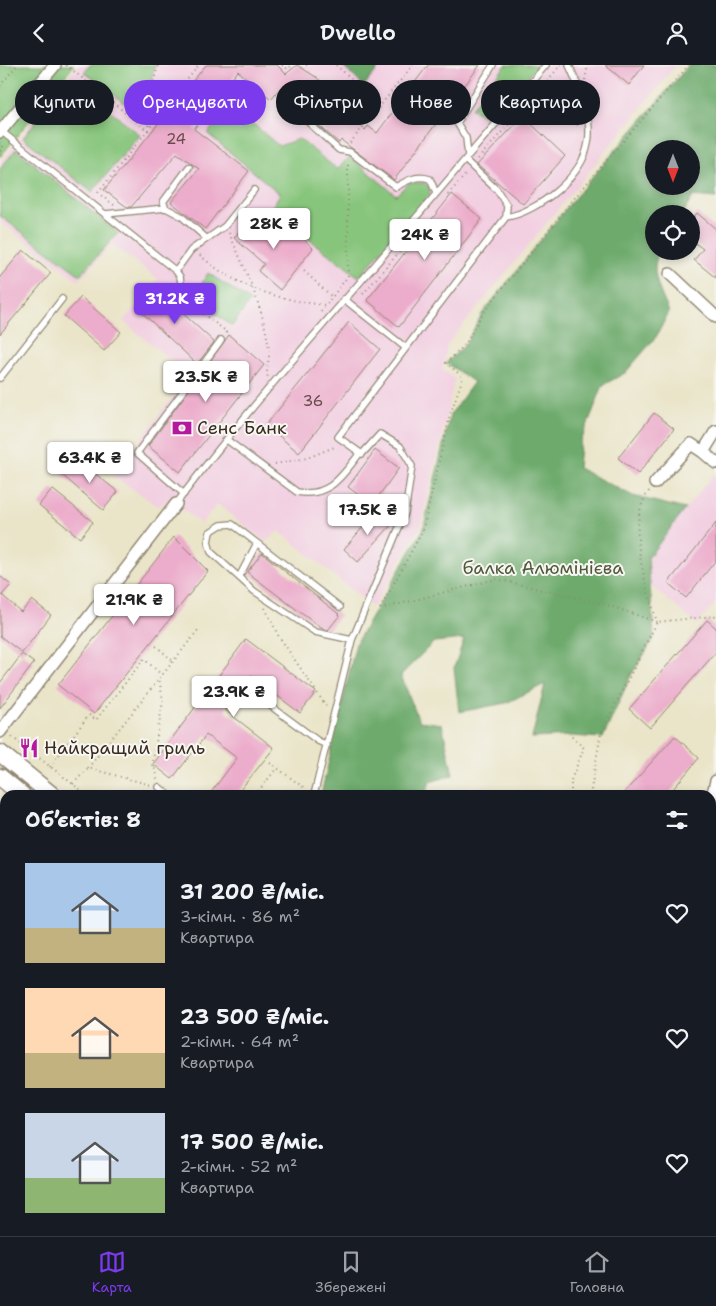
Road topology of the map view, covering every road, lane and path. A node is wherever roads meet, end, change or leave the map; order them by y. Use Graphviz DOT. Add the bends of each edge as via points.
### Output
graph roads {
  1 [pos="17,65"];
  2 [pos="55,65"];
  3 [pos="66,65"];
  4 [pos="158,65"];
  5 [pos="199,65"];
  6 [pos="282,65"];
  7 [pos="292,65"];
  8 [pos="336,65"];
  9 [pos="413,65"];
  10 [pos="493,65"];
  11 [pos="546,65"];
  12 [pos="560,65"];
  13 [pos="569,65"];
  14 [pos="689,65"];
  15 [pos="352,80"];
  16 [pos="0,85"];
  17 [pos="381,103"];
  18 [pos="312,125"];
  19 [pos="363,125"];
  20 [pos="589,127"];
  21 [pos="148,131"];
  22 [pos="0,132"];
  23 [pos="347,151"];
  24 [pos="466,158"];
  25 [pos="189,167"];
  26 [pos="254,190"];
  27 [pos="436,193"];
  28 [pos="166,208"];
  29 [pos="124,212"];
  30 [pos="105,214"];
  31 [pos="506,217"];
  32 [pos="225,226"];
  33 [pos="206,238"];
  34 [pos="193,248"];
  35 [pos="176,271"];
  36 [pos="304,271"];
  37 [pos="670,274"];
  38 [pos="251,286"];
  39 [pos="182,289"];
  40 [pos="332,297"];
  41 [pos="62,299"];
  42 [pos="344,299"];
  43 [pos="326,305"];
  44 [pos="317,317"];
  45 [pos="716,317"];
  46 [pos="221,340"];
  47 [pos="406,348"];
  48 [pos="0,378"];
  49 [pos="268,380"];
  50 [pos="716,431"];
  51 [pos="227,439"];
  52 [pos="345,443"];
  53 [pos="360,453"];
  54 [pos="703,453"];
  55 [pos="716,463"];
  56 [pos="262,466"];
  57 [pos="655,483"];
  58 [pos="184,494"];
  59 [pos="176,504"];
  60 [pos="257,543"];
  61 [pos="239,577"];
  62 [pos="261,596"];
  63 [pos="340,607"];
  64 [pos="716,618"];
  65 [pos="657,622"];
  66 [pos="198,629"];
  67 [pos="352,640"];
  68 [pos="156,645"];
  69 [pos="173,661"];
  70 [pos="162,675"];
  71 [pos="159,678"];
  72 [pos="260,698"];
  73 [pos="327,708"];
  74 [pos="1,730"];
  75 [pos="572,736"];
  76 [pos="326,745"];
  77 [pos="0,753"];
  78 [pos="270,763"];
  79 [pos="50,767"];
  80 [pos="88,768"];
  81 [pos="277,768"];
  82 [pos="0,777"];
  83 [pos="73,784"];
  84 [pos="159,787"];
  85 [pos="306,789"];
  86 [pos="16,790"];
  87 [pos="46,790"];
  88 [pos="81,790"];
  89 [pos="163,790"];
  90 [pos="259,790"];
  91 [pos="315,790"];
  92 [pos="571,790"];
  93 [pos="591,790"];
  1 -- 16 [label="path"];
  2 -- 22 [label="street"];
  3 -- 21 [label="path"];
  4 -- 21 [label="path" via="150,95"];
  5 -- 21 [label="path"];
  6 -- 7 [label="path" via="288,69"];
  8 -- 15 [label="path"];
  9 -- 17 [label="path"];
  10 -- 24 [label="lane" via="457,123 466,138"];
  11 -- 24 [label="lane"];
  12 -- 20 [label="path" via="517,114"];
  13 -- 20 [label="lane"];
  14 -- 65 [label="path" via="571,202 482,314 465,345 446,363 463,377 450,415 423,530 380,609 496,579 604,604"];
  18 -- 23 [label="lane" via="339,149"];
  19 -- 23 [label="path" via="346,147"];
  20 -- 31 [label="lane" via="588,144 582,159 547,201"];
  21 -- 29 [label="path" via="98,193"];
  22 -- 30 [label="lane"];
  23 -- 27 [label="lane" via="396,187 421,177 430,179"];
  23 -- 40 [label="path" via="348,276"];
  24 -- 27 [label="lane"];
  24 -- 31 [label="lane" via="497,191 507,206"];
  25 -- 28 [label="lane" via="163,203"];
  26 -- 32 [label="lane"];
  27 -- 42 [label="lane"];
  28 -- 29 [label="lane"];
  28 -- 33 [label="lane" via="181,216"];
  29 -- 30 [label="lane"];
  30 -- 35 [label="lane"];
  31 -- 47 [label="lane"];
  32 -- 33 [label="lane"];
  32 -- 38 [label="path"];
  33 -- 34 [label="lane"];
  34 -- 35 [label="lane"];
  34 -- 38 [label="path" via="215,269"];
  35 -- 39 [label="lane"];
  36 -- 40 [label="path"];
  37 -- 45 [label="street"];
  38 -- 43 [label="path" via="292,300"];
  38 -- 49 [label="path" via="269,353"];
  39 -- 46 [label="path" via="198,309 227,331"];
  40 -- 43 [label="path"];
  41 -- 48 [label="lane"];
  42 -- 47 [label="lane"];
  42 -- 51 [label="lane"];
  43 -- 44 [label="path"];
  46 -- 58 [label="lane" via="137,453"];
  47 -- 52 [label="lane" via="338,437"];
  50 -- 54 [label="street"];
  51 -- 56 [label="lane"];
  51 -- 58 [label="lane"];
  52 -- 53 [label="lane"];
  52 -- 56 [label="path" via="307,458"];
  53 -- 56 [label="lane" via="331,487 307,494 297,492"];
  53 -- 67 [label="lane" via="380,434 400,446 412,466 405,513"];
  54 -- 55 [label="street"];
  54 -- 57 [label="street" via="691,444"];
  57 -- 65 [label="path" via="646,496 637,544"];
  58 -- 59 [label="lane"];
  59 -- 74 [label="street"];
  60 -- 61 [label="lane"];
  60 -- 61 [label="lane" via="229,524 217,526 210,533 211,552"];
  60 -- 63 [label="lane"];
  61 -- 62 [label="lane"];
  62 -- 67 [label="lane" via="315,632"];
  62 -- 73 [label="path" via="278,635"];
  64 -- 65 [label="path"];
  65 -- 93 [label="path" via="601,733"];
  66 -- 69 [label="path"];
  67 -- 76 [label="lane"];
  68 -- 69 [label="path"];
  69 -- 70 [label="path"];
  70 -- 71 [label="path"];
  70 -- 79 [label="path" via="144,659 96,720 89,715"];
  71 -- 80 [label="path"];
  71 -- 84 [label="path" via="163,701 152,766 156,769"];
  72 -- 76 [label="lane"];
  74 -- 79 [label="path"];
  75 -- 92 [label="path" via="584,748 571,780"];
  76 -- 91 [label="lane"];
  77 -- 87 [label="main road"];
  78 -- 81 [label="path"];
  79 -- 83 [label="path"];
  80 -- 83 [label="path"];
  80 -- 84 [label="path"];
  81 -- 85 [label="path"];
  81 -- 90 [label="path"];
  82 -- 86 [label="main road"];
  83 -- 88 [label="path"];
  84 -- 89 [label="lane"];
}
